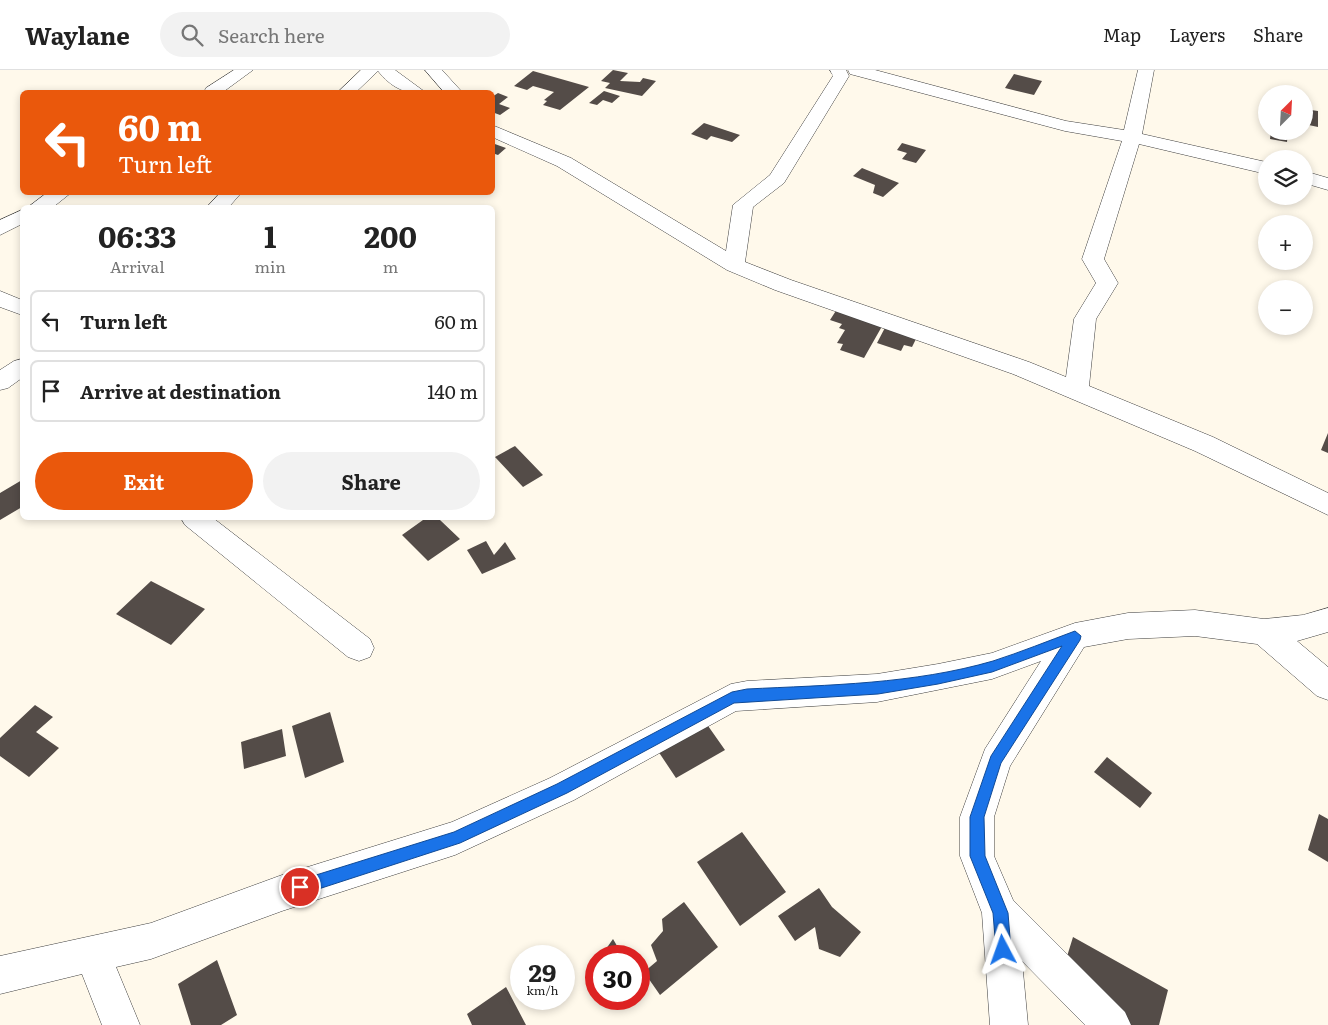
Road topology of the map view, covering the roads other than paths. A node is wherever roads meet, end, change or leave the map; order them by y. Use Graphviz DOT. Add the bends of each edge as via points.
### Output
graph roads {
  1 [pos="245,70"];
  2 [pos="371,70"];
  3 [pos="386,70"];
  4 [pos="433,70"];
  5 [pos="838,70"];
  6 [pos="856,70"];
  7 [pos="1146,70"];
  8 [pos="215,90"];
  9 [pos="348,90"];
  10 [pos="413,90"];
  11 [pos="451,90"];
  12 [pos="495,131"];
  13 [pos="1132,138"];
  14 [pos="1258,166"];
  15 [pos="1313,180"];
  16 [pos="1328,184"];
  17 [pos="58,195"];
  18 [pos="230,195"];
  19 [pos="42,205"];
  20 [pos="219,205"];
  21 [pos="20,217"];
  22 [pos="0,229"];
  23 [pos="734,265"];
  24 [pos="0,298"];
  25 [pos="20,307"];
  26 [pos="20,368"];
  27 [pos="0,382"];
  28 [pos="1076,391"];
  29 [pos="1328,505"];
  30 [pos="197,520"];
  31 [pos="1328,620"];
  32 [pos="1264,632"];
  33 [pos="1075,636"];
  34 [pos="359,648"];
  35 [pos="1328,686"];
  36 [pos="1000,913"];
  37 [pos="92,954"];
  38 [pos="0,975"];
  39 [pos="121,1025"];
  40 [pos="1009,1025"];
  41 [pos="1112,1025"];
  1 -- 8 [label="street"];
  2 -- 9 [label="street"];
  3 -- 10 [label="street"];
  4 -- 11 [label="street"];
  5 -- 23 [label="street" via="841,76 777,179 743,205"];
  6 -- 13 [label="street" via="1066,126"];
  7 -- 13 [label="street"];
  12 -- 23 [label="street" via="564,162"];
  13 -- 14 [label="street"];
  13 -- 28 [label="street" via="1093,259 1107,283 1085,319"];
  15 -- 16 [label="street"];
  17 -- 19 [label="street"];
  18 -- 20 [label="street"];
  21 -- 22 [label="street"];
  23 -- 28 [label="street" via="1021,368"];
  24 -- 25 [label="street"];
  26 -- 27 [label="street"];
  28 -- 29 [label="street" via="1204,444"];
  30 -- 34 [label="street"];
  31 -- 32 [label="street" via="1303,628"];
  32 -- 33 [label="street" via="1195,623 1128,626"];
  32 -- 35 [label="street"];
  33 -- 36 [label="street" via="996,760 977,817 978,856"];
  33 -- 37 [label="street" via="992,666 938,678 878,688 732,698 562,789 456,838 282,893 151,941"];
  36 -- 40 [label="street"];
  36 -- 41 [label="street"];
  37 -- 38 [label="street"];
  37 -- 39 [label="street"];
}
